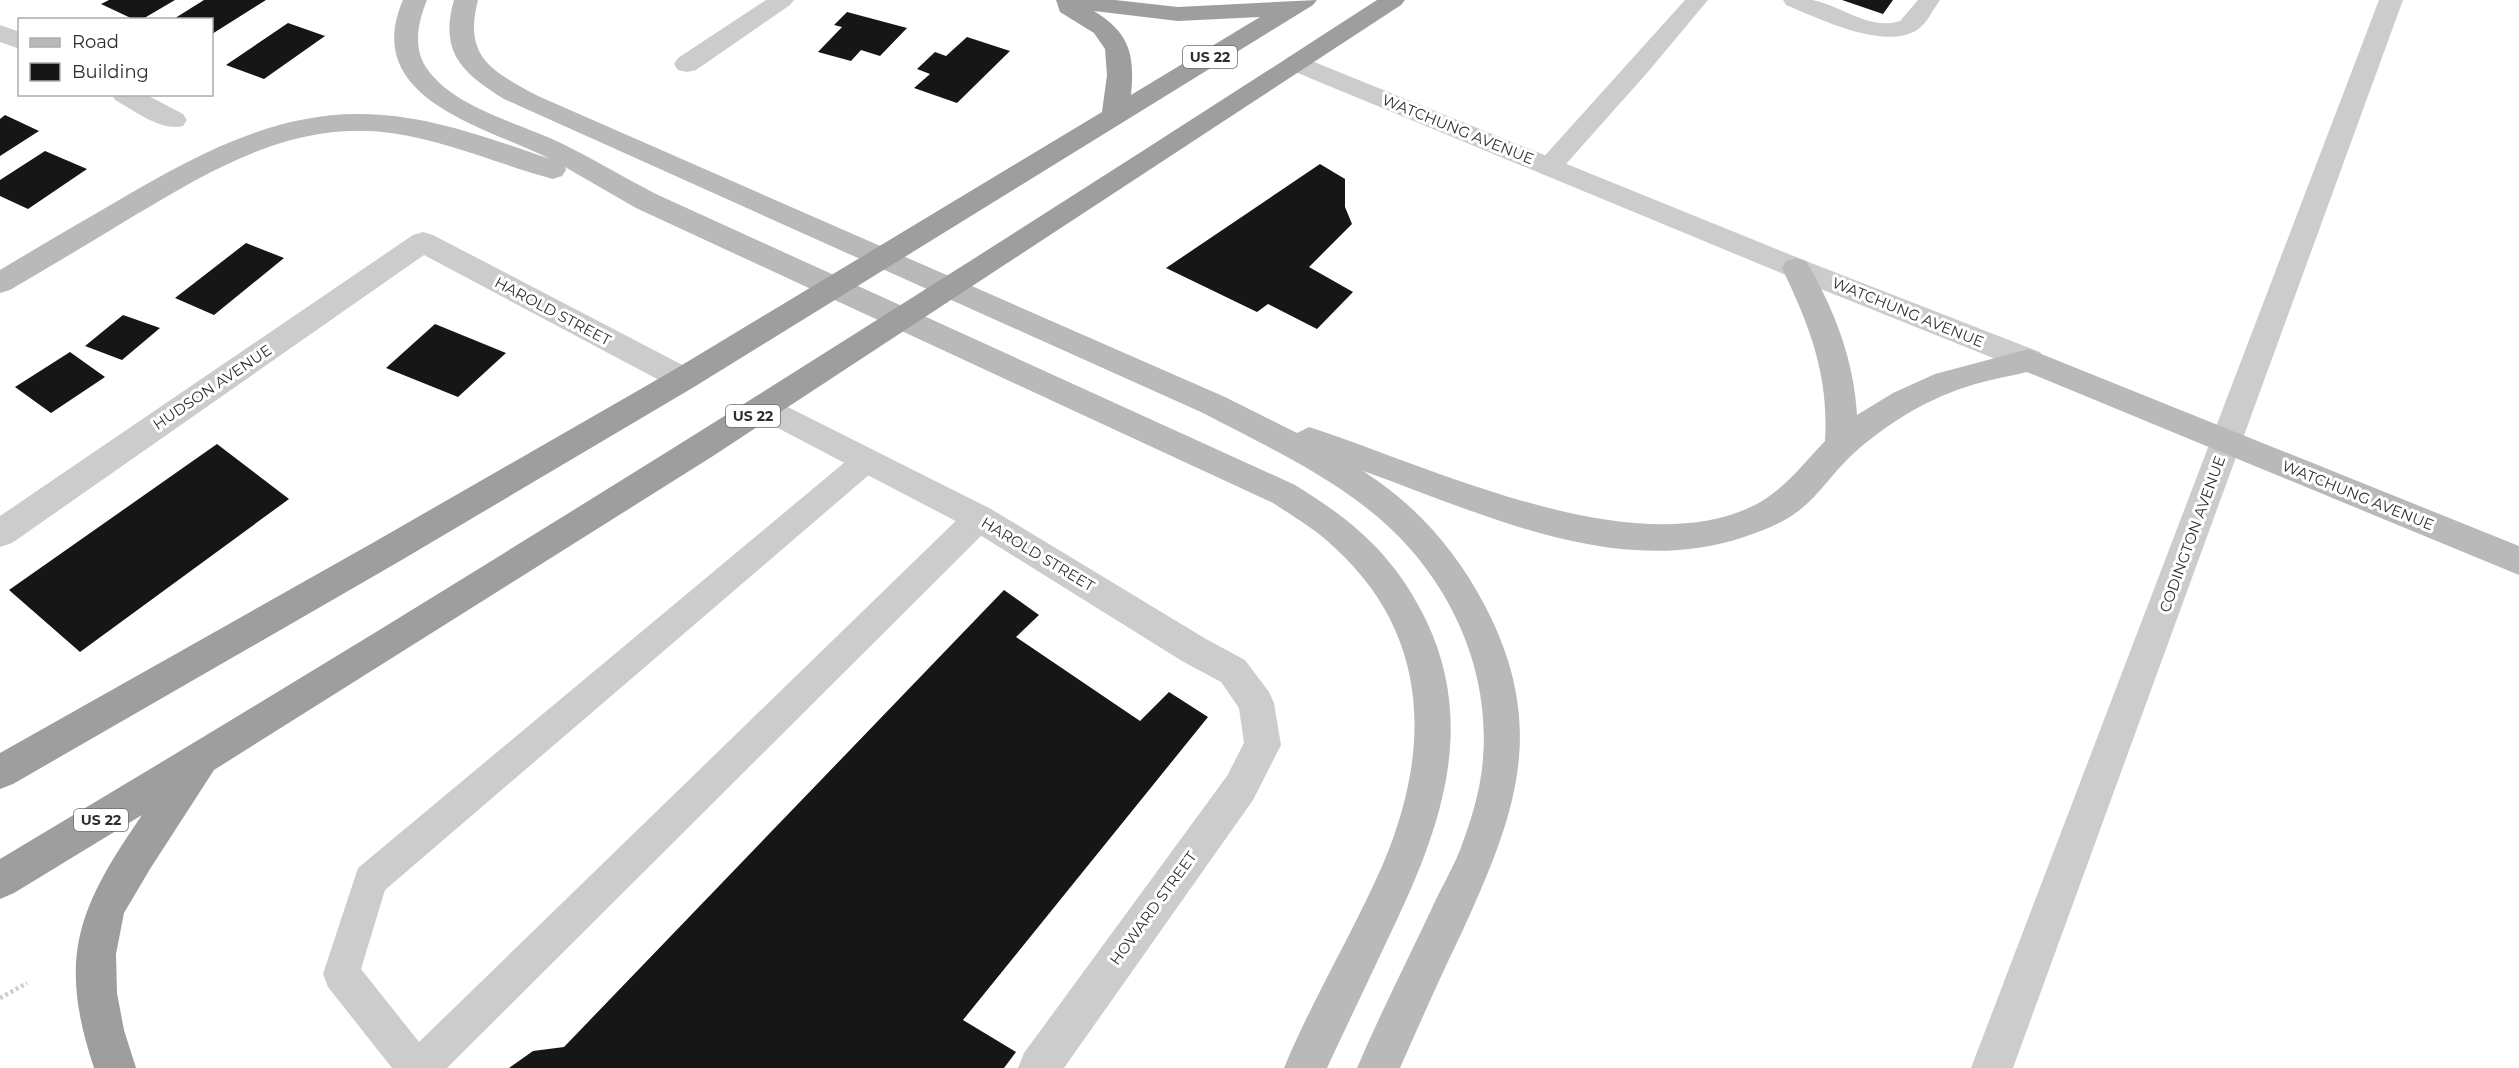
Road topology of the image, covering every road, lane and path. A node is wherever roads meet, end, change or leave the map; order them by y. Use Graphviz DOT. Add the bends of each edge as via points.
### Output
graph roads {
  1 [pos="415,0"];
  2 [pos="466,0"];
  3 [pos="782,0"];
  4 [pos="1056,0"];
  5 [pos="1068,0"];
  6 [pos="1393,0"];
  7 [pos="1697,0"];
  8 [pos="1794,0"];
  9 [pos="1929,0"];
  10 [pos="2391,0"];
  11 [pos="1298,4"];
  12 [pos="0,32"];
  13 [pos="18,41"];
  14 [pos="1297,63"];
  15 [pos="687,64"];
  16 [pos="128,96"];
  17 [pos="1115,114"];
  18 [pos="174,120"];
  19 [pos="1549,166"];
  20 [pos="646,201"];
  21 [pos="423,242"];
  22 [pos="1796,268"];
  23 [pos="0,283"];
  24 [pos="2029,360"];
  25 [pos="683,379"];
  26 [pos="1214,405"];
  27 [pos="766,408"];
  28 [pos="2225,441"];
  29 [pos="1841,446"];
  30 [pos="867,460"];
  31 [pos="980,518"];
  32 [pos="0,532"];
  33 [pos="2519,561"];
  34 [pos="1263,745"];
  35 [pos="35,752"];
  36 [pos="0,758"];
  37 [pos="203,759"];
  38 [pos="0,772"];
  39 [pos="0,880"];
  40 [pos="27,983"];
  41 [pos="0,998"];
  42 [pos="115,1068"];
  43 [pos="418,1068"];
  44 [pos="1038,1068"];
  45 [pos="1305,1068"];
  46 [pos="1378,1068"];
  47 [pos="1992,1068"];
  1 -- 20 [label="main road" via="406,22 405,42 410,62 422,80 459,107 554,151"];
  2 -- 26 [label="main road" via="459,24 468,59 484,75 529,102"];
  3 -- 15 [label="street"];
  4 -- 17 [label="highway" via="1098,24 1115,41 1121,69"];
  5 -- 11 [label="highway" via="1178,14"];
  6 -- 14 [label="highway, US 22"];
  7 -- 19 [label="lane"];
  8 -- 9 [label="lane" via="1875,29 1908,26"];
  10 -- 28 [label="street, CODINGTON AVENUE"];
  11 -- 17 [label="highway, US 22"];
  12 -- 13 [label="street"];
  14 -- 19 [label="street, WATCHUNG AVENUE"];
  14 -- 27 [label="highway, US 22"];
  16 -- 18 [label="street"];
  17 -- 25 [label="highway, US 22"];
  19 -- 22 [label="street, WATCHUNG AVENUE"];
  20 -- 23 [label="main road" via="430,132 366,122 331,123 267,138 194,168"];
  20 -- 45 [label="main road" via="1284,494 1349,540 1379,571 1405,613 1423,654 1433,703 1433,744 1425,794 1410,843"];
  21 -- 25 [label="street, HAROLD STREET"];
  21 -- 32 [label="street, HUDSON AVENUE"];
  22 -- 24 [label="street, WATCHUNG AVENUE"];
  22 -- 29 [label="main road" via="1824,327 1838,373 1843,415"];
  24 -- 28 [label="main road, WATCHUNG AVENUE"];
  24 -- 29 [label="main road" via="1947,381 1889,410"];
  25 -- 35 [label="highway, US 22"];
  26 -- 29 [label="main road" via="1534,518 1619,536 1688,537 1758,518 1785,503"];
  26 -- 46 [label="main road" via="1319,461 1397,514 1450,574 1485,641 1501,718 1502,757 1495,795 1482,842"];
  27 -- 30 [label="street, HAROLD STREET"];
  27 -- 37 [label="highway, US 22"];
  28 -- 33 [label="main road, WATCHUNG AVENUE"];
  28 -- 47 [label="street, CODINGTON AVENUE"];
  30 -- 31 [label="street, HAROLD STREET"];
  30 -- 43 [label="lane" via="370,880 341,975"];
  31 -- 34 [label="street, HAROLD STREET" via="1233,670 1256,703"];
  31 -- 43 [label="lane"];
  34 -- 44 [label="street, HOWARD STREET" via="1240,788"];
  35 -- 36 [label="highway"];
  35 -- 38 [label="highway, US 22"];
  37 -- 39 [label="highway, US 22"];
  37 -- 42 [label="highway" via="126,872 104,913 96,951 95,994 102,1032"];
  40 -- 41 [label="path"];
}
